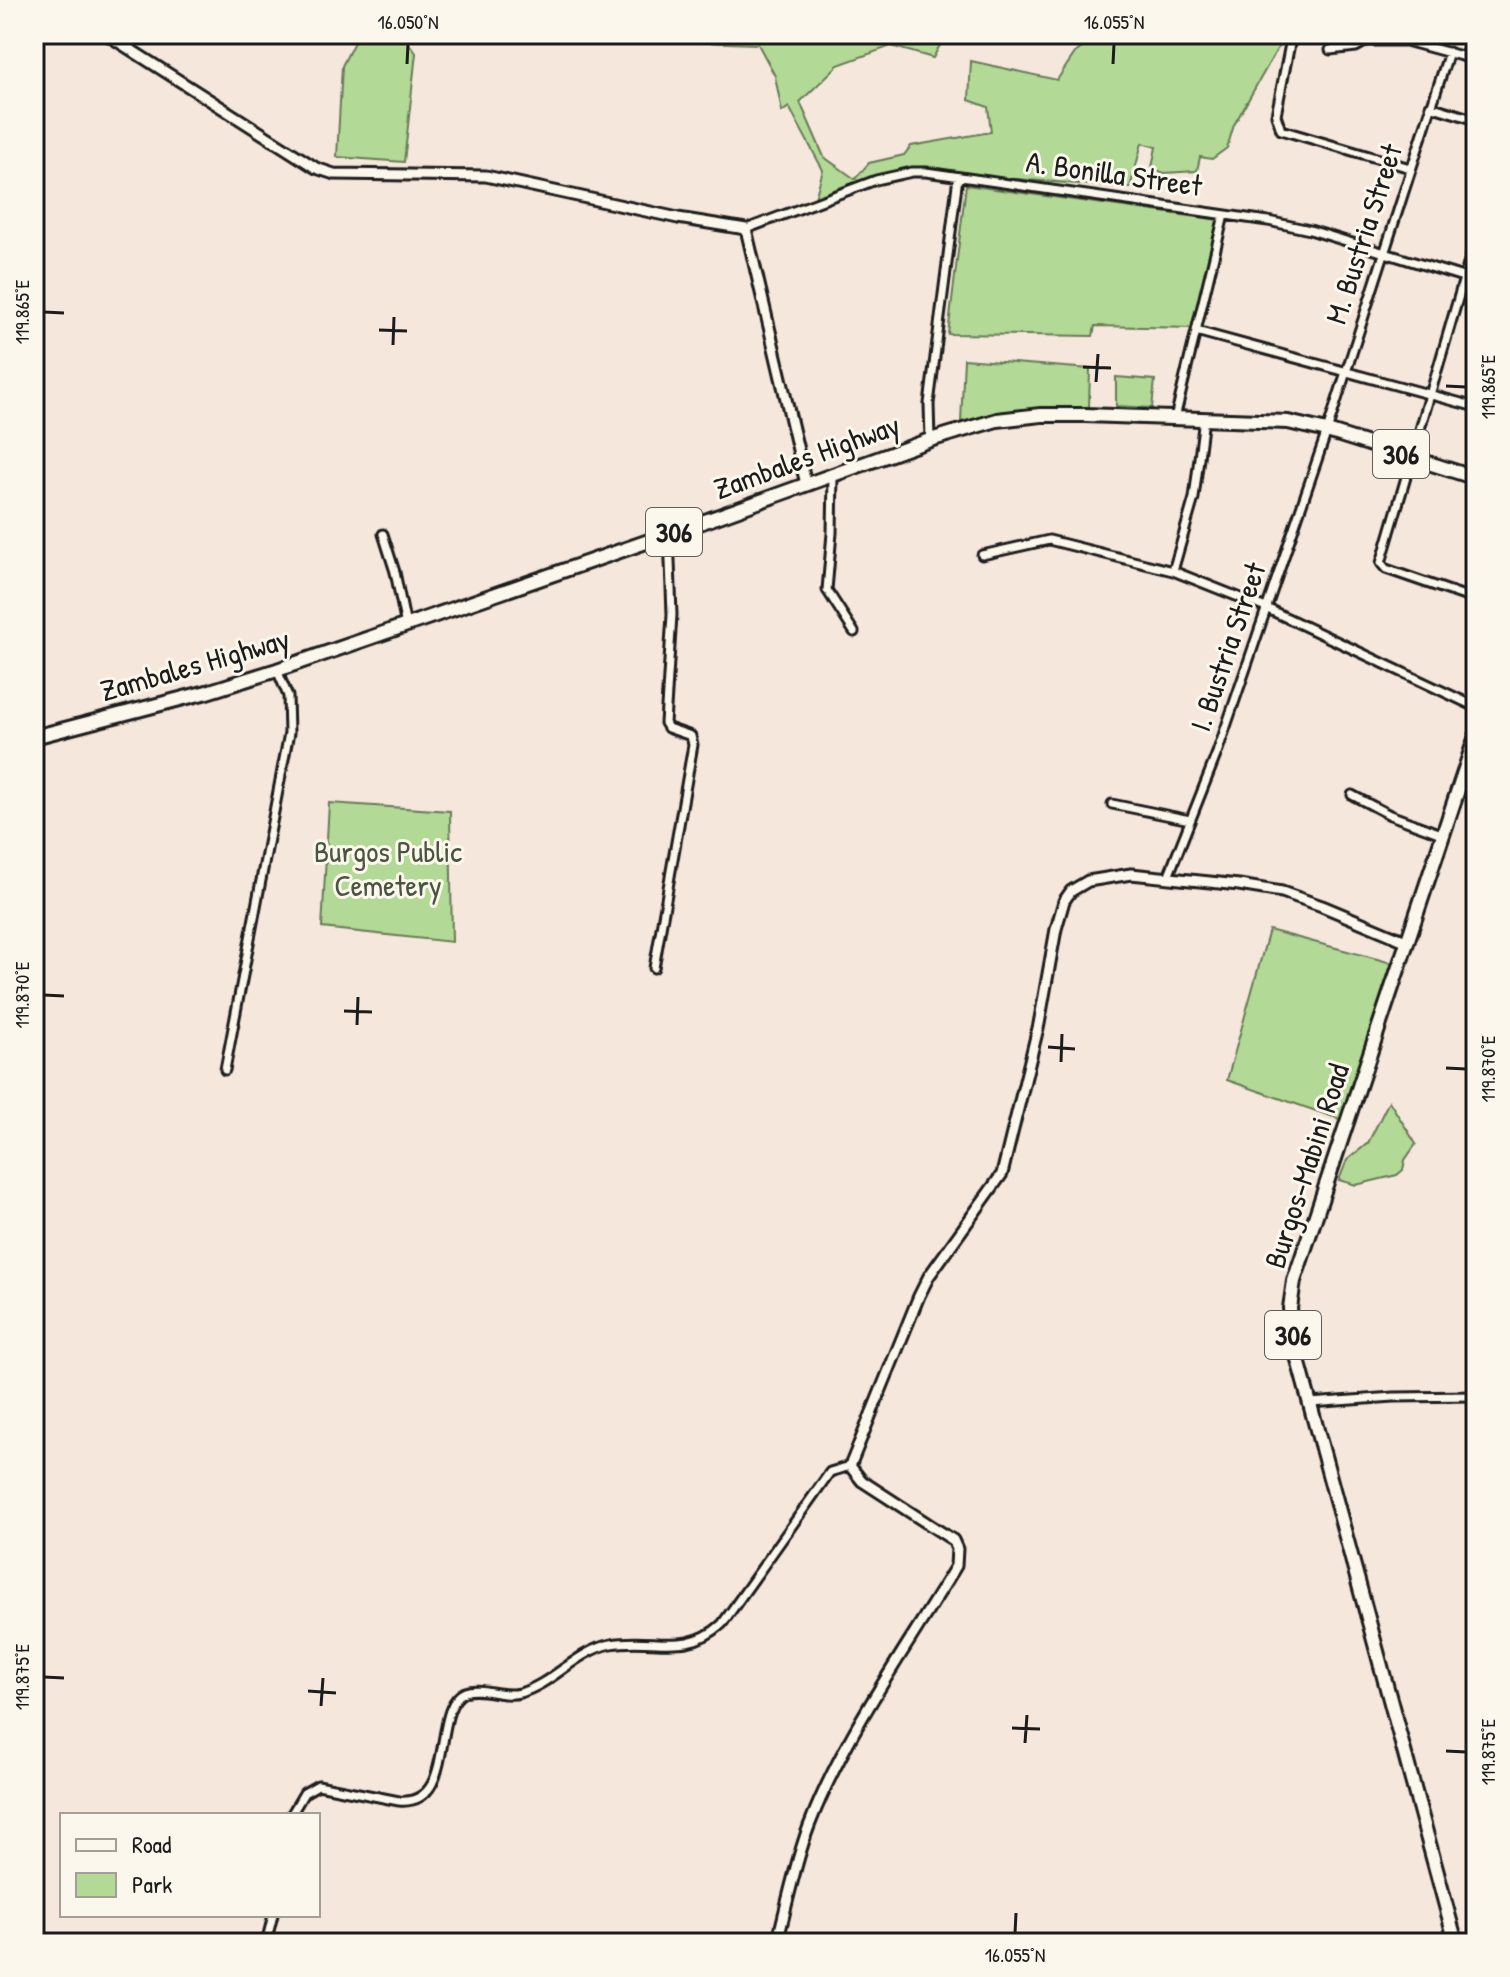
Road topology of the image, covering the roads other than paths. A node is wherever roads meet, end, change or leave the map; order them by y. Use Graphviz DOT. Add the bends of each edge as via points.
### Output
graph roads {
  1 [pos="106,34"];
  2 [pos="1368,38"];
  3 [pos="1290,44"];
  4 [pos="1330,50"];
  5 [pos="1449,52"];
  6 [pos="1476,60"];
  7 [pos="1430,106"];
  8 [pos="1476,120"];
  9 [pos="1410,168"];
  10 [pos="958,177"];
  11 [pos="1224,215"];
  12 [pos="746,229"];
  13 [pos="1476,237"];
  14 [pos="1383,251"];
  15 [pos="1464,277"];
  16 [pos="1476,281"];
  17 [pos="1196,331"];
  18 [pos="1346,372"];
  19 [pos="1432,394"];
  20 [pos="1476,407"];
  21 [pos="1175,418"];
  22 [pos="1204,418"];
  23 [pos="1327,431"];
  24 [pos="930,440"];
  25 [pos="1411,457"];
  26 [pos="833,475"];
  27 [pos="1475,475"];
  28 [pos="806,484"];
  29 [pos="383,534"];
  30 [pos="669,534"];
  31 [pos="982,555"];
  32 [pos="1173,571"];
  33 [pos="1476,600"];
  34 [pos="1266,608"];
  35 [pos="406,626"];
  36 [pos="854,632"];
  37 [pos="277,670"];
  38 [pos="1476,707"];
  39 [pos="1476,736"];
  40 [pos="34,737"];
  41 [pos="1352,795"];
  42 [pos="1112,804"];
  43 [pos="1190,820"];
  44 [pos="1444,835"];
  45 [pos="1168,877"];
  46 [pos="1408,942"];
  47 [pos="654,968"];
  48 [pos="225,1070"];
  49 [pos="1476,1396"];
  50 [pos="1310,1403"];
  51 [pos="850,1466"];
  52 [pos="292,1813"];
  53 [pos="272,1917"];
  54 [pos="266,1943"];
  55 [pos="777,1943"];
  56 [pos="1456,1943"];
  1 -- 12 [label="street" via="325,171 486,176"];
  2 -- 4 [label="street" via="1356,47"];
  2 -- 5 [label="street"];
  3 -- 9 [label="street" via="1276,115 1281,130"];
  5 -- 6 [label="street"];
  5 -- 7 [label="street, M. Bustria Street"];
  7 -- 8 [label="street"];
  7 -- 9 [label="street, M. Bustria Street"];
  9 -- 14 [label="street, M. Bustria Street"];
  10 -- 11 [label="street, A. Bonilla Street"];
  10 -- 12 [label="street, A. Bonilla Street" via="898,174"];
  10 -- 24 [label="street" via="929,404"];
  11 -- 14 [label="street, A. Bonilla Street" via="1310,230"];
  11 -- 17 [label="street"];
  12 -- 28 [label="street"];
  13 -- 15 [label="street"];
  14 -- 15 [label="street, A. Bonilla Street"];
  14 -- 18 [label="street, M. Bustria Street"];
  15 -- 16 [label="street, A. Bonilla Street"];
  15 -- 19 [label="street"];
  17 -- 18 [label="street"];
  17 -- 21 [label="street"];
  18 -- 19 [label="street"];
  18 -- 23 [label="street, M. Bustria Street"];
  19 -- 20 [label="street"];
  19 -- 25 [label="street"];
  21 -- 22 [label="main road, Zambales Highway / 306"];
  21 -- 24 [label="main road, Zambales Highway / 306" via="1041,415 997,420"];
  22 -- 23 [label="main road, Zambales Highway / 306" via="1288,422"];
  22 -- 32 [label="street" via="1194,498"];
  23 -- 25 [label="main road, Zambales Highway / 306"];
  23 -- 34 [label="street, I. Bustria Street"];
  24 -- 26 [label="main road, Zambales Highway / 306"];
  25 -- 27 [label="main road, Zambales Highway / 306"];
  25 -- 33 [label="street" via="1382,566"];
  26 -- 28 [label="main road, Zambales Highway / 306"];
  26 -- 36 [label="street" via="827,590"];
  28 -- 30 [label="main road, Zambales Highway / 306"];
  29 -- 35 [label="street"];
  30 -- 35 [label="main road, Zambales Highway / 306"];
  30 -- 47 [label="street" via="672,600 665,723 691,736 693,745"];
  31 -- 32 [label="street" via="1049,540"];
  32 -- 34 [label="street"];
  34 -- 38 [label="street"];
  34 -- 43 [label="street, I. Bustria Street"];
  35 -- 37 [label="main road, Zambales Highway / 306"];
  37 -- 40 [label="main road, Zambales Highway / 306"];
  37 -- 48 [label="street" via="288,696 289,733"];
  39 -- 44 [label="main road, Burgos-Mabini Road / 306"];
  41 -- 44 [label="street"];
  42 -- 43 [label="street"];
  43 -- 45 [label="street, I. Bustria Street"];
  44 -- 46 [label="main road, Burgos-Mabini Road / 306"];
  45 -- 46 [label="street" via="1282,892"];
  45 -- 51 [label="street" via="1131,874 1088,881 1064,901 1002,1174 929,1276"];
  46 -- 50 [label="main road, Burgos-Mabini Road / 306" via="1294,1281 1294,1345"];
  49 -- 50 [label="street"];
  50 -- 56 [label="main road, Burgos-Mabini Road / 306"];
  51 -- 52 [label="street" via="830,1472 722,1624 705,1637 685,1643 609,1645 522,1693 464,1693 453,1706 425,1796 399,1801 318,1785 304,1793"];
  51 -- 55 [label="street" via="862,1481 953,1540 956,1566 849,1743 811,1822"];
  53 -- 54 [label="street"];
}
